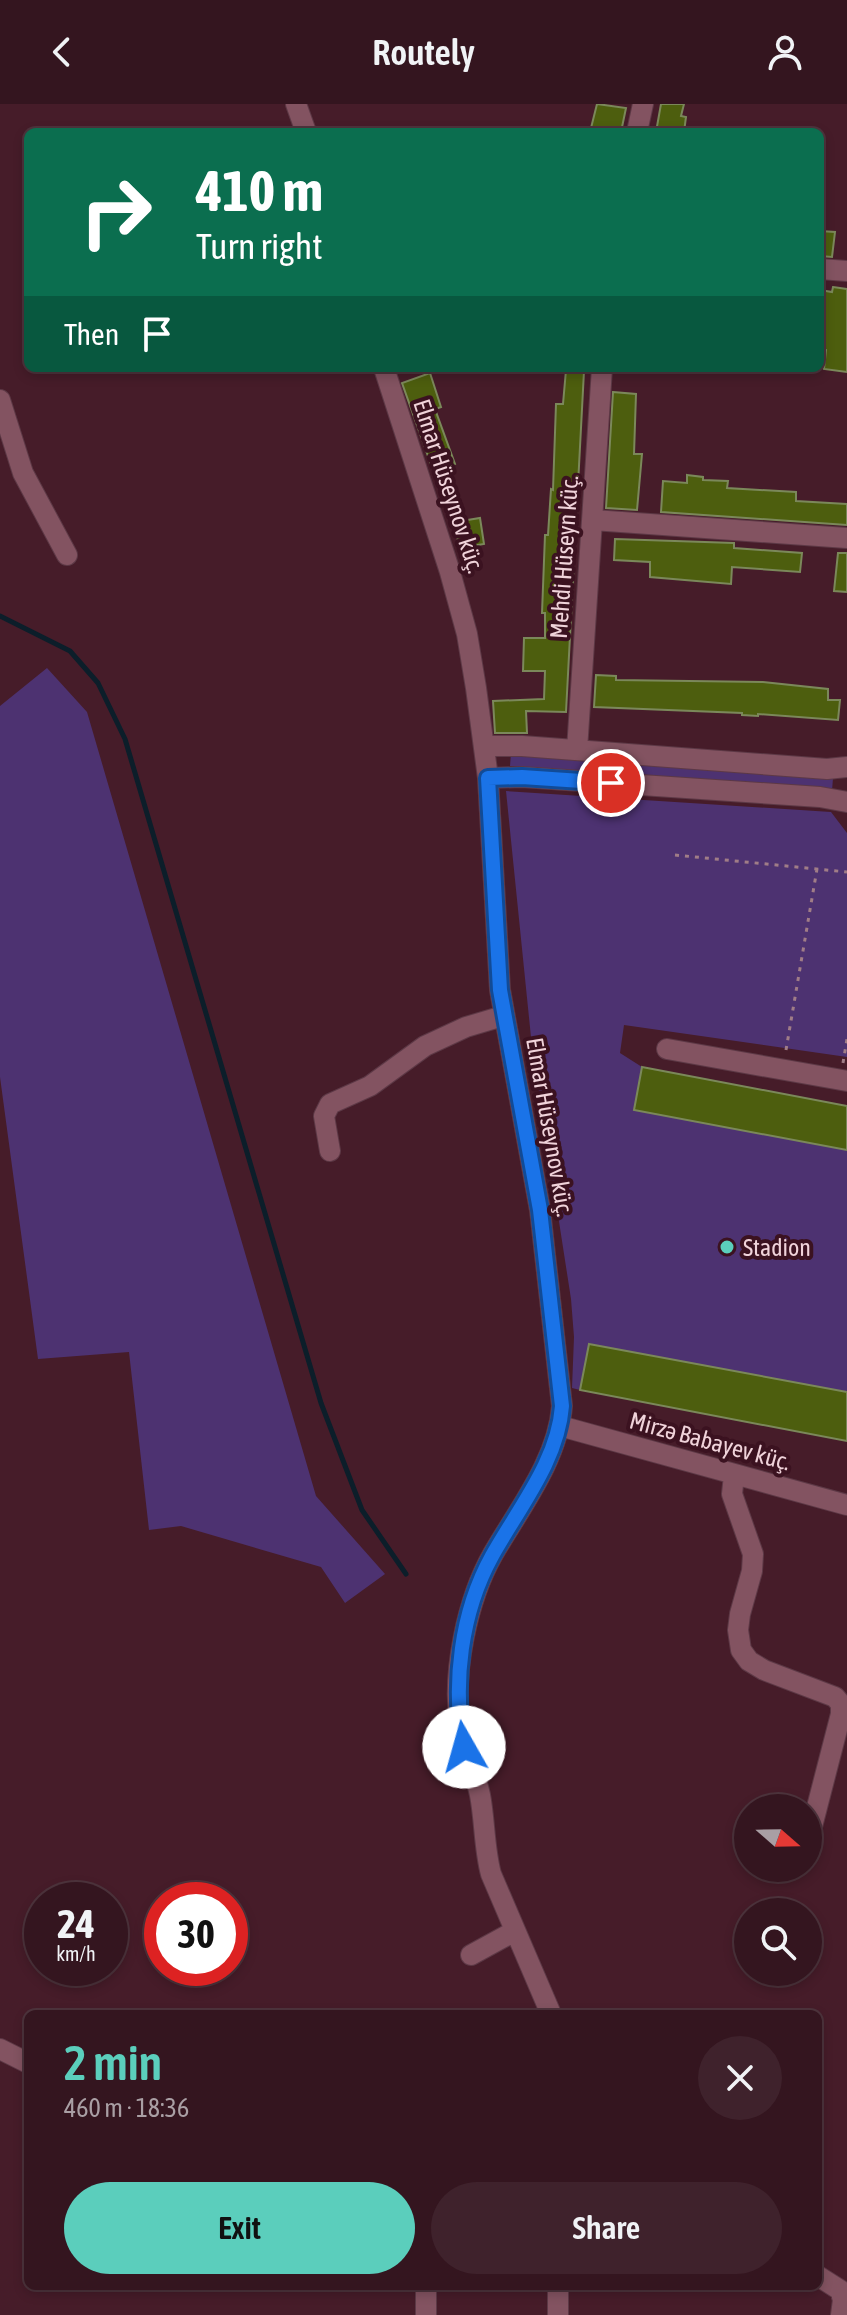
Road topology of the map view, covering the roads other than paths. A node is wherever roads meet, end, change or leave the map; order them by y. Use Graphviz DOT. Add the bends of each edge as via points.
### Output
graph roads {
  1 [pos="296,104"];
  2 [pos="643,104"];
  3 [pos="305,128"];
  4 [pos="638,128"];
  5 [pos="824,269"];
  6 [pos="847,271"];
  7 [pos="385,372"];
  8 [pos="602,372"];
  9 [pos="0,400"];
  10 [pos="593,520"];
  11 [pos="847,538"];
  12 [pos="67,555"];
  13 [pos="485,746"];
  14 [pos="577,750"];
  15 [pos="847,767"];
  16 [pos="488,778"];
  17 [pos="847,802"];
  18 [pos="503,1016"];
  19 [pos="667,1049"];
  20 [pos="847,1081"];
  21 [pos="330,1151"];
  22 [pos="560,1426"];
  23 [pos="734,1475"];
  24 [pos="847,1505"];
  25 [pos="820,1794"];
  26 [pos="515,1931"];
  27 [pos="471,1955"];
  28 [pos="549,2010"];
  29 [pos="0,2049"];
  30 [pos="24,2061"];
  31 [pos="822,2279"];
  32 [pos="426,2290"];
  33 [pos="558,2290"];
  34 [pos="426,2315"];
  35 [pos="558,2315"];
  36 [pos="841,2315"];
  1 -- 3 [label="street"];
  2 -- 4 [label="street"];
  5 -- 6 [label="street"];
  7 -- 13 [label="street, Elmar Hüseynov küç." via="450,572"];
  8 -- 10 [label="street, Mehdi Hüseyn küç."];
  9 -- 12 [label="street" via="23,473"];
  10 -- 11 [label="street"];
  10 -- 14 [label="street, Mehdi Hüseyn küç."];
  13 -- 14 [label="street"];
  13 -- 16 [label="street, Elmar Hüseynov küç."];
  14 -- 15 [label="street"];
  16 -- 17 [label="street"];
  16 -- 18 [label="street, Elmar Hüseynov küç."];
  18 -- 21 [label="street" via="425,1046 370,1086 330,1104 324,1116"];
  18 -- 22 [label="street, Elmar Hüseynov küç." via="548,1266"];
  19 -- 20 [label="street"];
  22 -- 23 [label="street, Mirzə Babayev küç."];
  22 -- 26 [label="street, Elmar Hüseynov küç." via="477,1589 460,1676 459,1723 480,1795 486,1856"];
  23 -- 24 [label="street, Mirzə Babayev küç."];
  23 -- 25 [label="street" via="732,1494 753,1554 740,1614 741,1650 764,1670 841,1704"];
  26 -- 27 [label="street"];
  26 -- 28 [label="street, Elmar Hüseynov küç."];
  29 -- 30 [label="street"];
  31 -- 36 [label="street" via="840,2290"];
  32 -- 34 [label="street"];
  33 -- 35 [label="street"];
}
